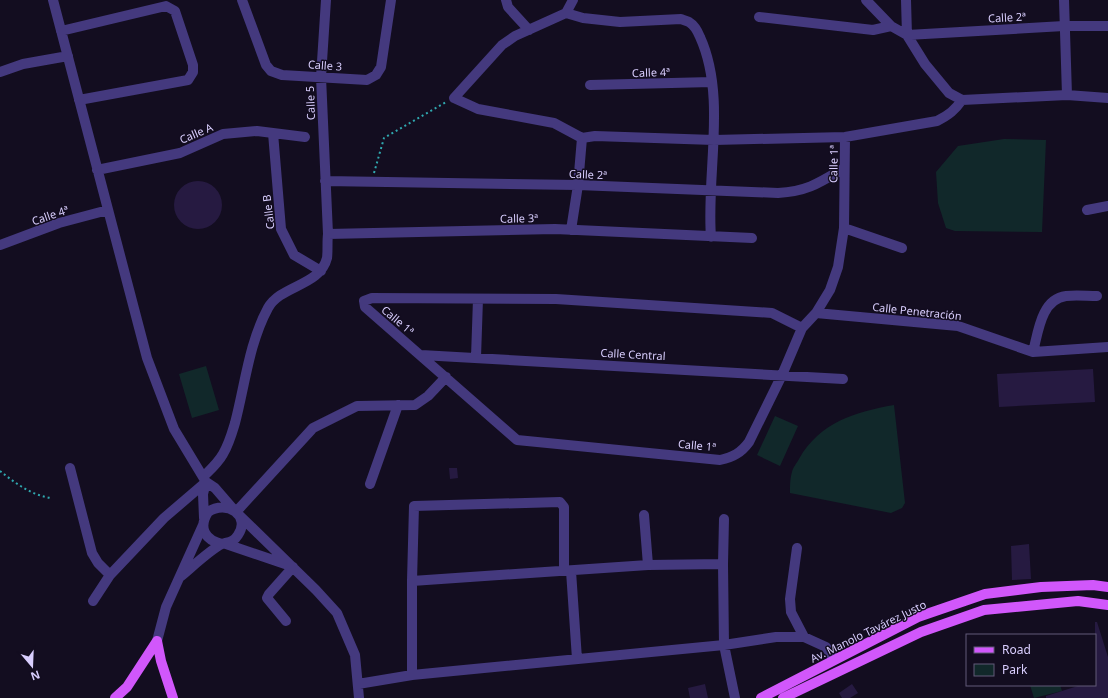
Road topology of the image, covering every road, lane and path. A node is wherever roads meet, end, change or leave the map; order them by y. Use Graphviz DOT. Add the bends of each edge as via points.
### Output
graph roads {
  1 [pos="53,0"];
  2 [pos="242,0"];
  3 [pos="326,0"];
  4 [pos="391,0"];
  5 [pos="506,0"];
  6 [pos="573,0"];
  7 [pos="866,0"];
  8 [pos="906,0"];
  9 [pos="1064,0"];
  10 [pos="566,13"];
  11 [pos="759,17"];
  12 [pos="891,26"];
  13 [pos="1064,26"];
  14 [pos="1108,26"];
  15 [pos="529,30"];
  16 [pos="61,31"];
  17 [pos="907,35"];
  18 [pos="68,56"];
  19 [pos="0,72"];
  20 [pos="321,77"];
  21 [pos="712,82"];
  22 [pos="590,85"];
  23 [pos="1067,95"];
  24 [pos="454,98"];
  25 [pos="1108,98"];
  26 [pos="79,100"];
  27 [pos="962,100"];
  28 [pos="273,133"];
  29 [pos="305,137"];
  30 [pos="845,137"];
  31 [pos="582,138"];
  32 [pos="714,140"];
  33 [pos="844,168"];
  34 [pos="97,170"];
  35 [pos="326,181"];
  36 [pos="371,182"];
  37 [pos="578,185"];
  38 [pos="711,191"];
  39 [pos="1108,206"];
  40 [pos="108,210"];
  41 [pos="1086,210"];
  42 [pos="844,228"];
  43 [pos="571,230"];
  44 [pos="328,234"];
  45 [pos="711,237"];
  46 [pos="752,238"];
  47 [pos="0,245"];
  48 [pos="902,248"];
  49 [pos="321,271"];
  50 [pos="1097,296"];
  51 [pos="478,299"];
  52 [pos="816,313"];
  53 [pos="802,328"];
  54 [pos="1108,347"];
  55 [pos="1033,352"];
  56 [pos="421,355"];
  57 [pos="476,358"];
  58 [pos="782,375"];
  59 [pos="446,377"];
  60 [pos="843,379"];
  61 [pos="398,405"];
  62 [pos="70,468"];
  63 [pos="0,471"];
  64 [pos="204,479"];
  65 [pos="370,484"];
  66 [pos="50,498"];
  67 [pos="236,512"];
  68 [pos="644,514"];
  69 [pos="724,519"];
  70 [pos="204,521"];
  71 [pos="224,544"];
  72 [pos="797,548"];
  73 [pos="723,564"];
  74 [pos="648,565"];
  75 [pos="293,567"];
  76 [pos="568,571"];
  77 [pos="110,575"];
  78 [pos="180,577"];
  79 [pos="412,581"];
  80 [pos="1108,587"];
  81 [pos="93,601"];
  82 [pos="1108,605"];
  83 [pos="286,621"];
  84 [pos="804,637"];
  85 [pos="157,641"];
  86 [pos="724,645"];
  87 [pos="577,659"];
  88 [pos="834,659"];
  89 [pos="412,675"];
  90 [pos="358,684"];
  91 [pos="114,698"];
  92 [pos="173,698"];
  93 [pos="359,698"];
  94 [pos="735,698"];
  95 [pos="761,698"];
  96 [pos="783,698"];
  1 -- 16 [label="street"];
  2 -- 20 [label="street, Calle 3" via="266,65 271,71"];
  3 -- 20 [label="street, Calle 5"];
  4 -- 20 [label="street, Calle 3" via="381,67 376,75 367,80"];
  5 -- 15 [label="street" via="508,7"];
  6 -- 10 [label="street"];
  7 -- 12 [label="street"];
  8 -- 17 [label="street"];
  9 -- 13 [label="street"];
  10 -- 15 [label="street"];
  10 -- 21 [label="street" via="583,18 620,22 681,19 690,22 707,54"];
  11 -- 12 [label="street" via="873,30"];
  12 -- 17 [label="street"];
  13 -- 14 [label="street, Calle 2ª"];
  13 -- 17 [label="street, Calle 2ª"];
  13 -- 23 [label="street"];
  15 -- 24 [label="street" via="502,45"];
  16 -- 18 [label="street"];
  16 -- 26 [label="street" via="166,6 175,11 193,65 193,72 188,80"];
  17 -- 27 [label="street" via="925,64 949,93"];
  18 -- 19 [label="street" via="23,64"];
  18 -- 26 [label="street"];
  20 -- 35 [label="street, Calle 5"];
  21 -- 22 [label="street, Calle 4ª"];
  21 -- 32 [label="street"];
  23 -- 25 [label="street"];
  23 -- 27 [label="street"];
  24 -- 31 [label="street" via="478,109 554,123"];
  24 -- 36 [label="path" via="384,138"];
  26 -- 34 [label="street"];
  27 -- 30 [label="street, Calle 1ª" via="952,113 937,120"];
  28 -- 29 [label="street, Calle A"];
  28 -- 34 [label="street, Calle A" via="257,131 223,134 180,152"];
  28 -- 49 [label="street, Calle B" via="280,229 294,255"];
  30 -- 32 [label="street, Calle 1ª"];
  30 -- 33 [label="street, Calle 1ª"];
  31 -- 32 [label="street, Calle 1ª" via="595,136"];
  31 -- 37 [label="street"];
  32 -- 38 [label="street"];
  33 -- 38 [label="street, Calle 2ª" via="811,188 795,192"];
  33 -- 42 [label="street, Calle 1ª"];
  34 -- 40 [label="street"];
  35 -- 36 [label="street, Calle 2ª"];
  35 -- 44 [label="street, Calle 5"];
  36 -- 37 [label="street, Calle 2ª"];
  37 -- 38 [label="street, Calle 2ª"];
  37 -- 43 [label="street"];
  38 -- 45 [label="street"];
  39 -- 41 [label="street"];
  40 -- 47 [label="street, Calle 4ª" via="59,223"];
  40 -- 64 [label="street" via="147,358 174,429"];
  42 -- 48 [label="street"];
  42 -- 52 [label="street, Calle 1ª" via="838,267 830,290"];
  43 -- 44 [label="street, Calle 3ª"];
  43 -- 45 [label="street, Calle 3ª"];
  44 -- 49 [label="street, Calle 5" via="327,258"];
  45 -- 46 [label="street, Calle 3ª"];
  49 -- 64 [label="street" via="278,296 268,307 255,338 230,440 223,455"];
  50 -- 55 [label="street" via="1065,296 1051,304 1042,317"];
  51 -- 53 [label="street" via="556,299 772,312"];
  51 -- 56 [label="street, Calle 1ª" via="372,298 364,302 365,307"];
  51 -- 57 [label="street"];
  52 -- 53 [label="street, Calle 1ª"];
  52 -- 55 [label="street, Calle Penetración" via="958,326"];
  53 -- 58 [label="street, Calle 1ª"];
  54 -- 55 [label="street, Calle Penetración"];
  56 -- 57 [label="street, Calle Central"];
  56 -- 59 [label="street, Calle 1ª"];
  57 -- 58 [label="street, Calle Central"];
  58 -- 59 [label="street, Calle 1ª" via="743,450 732,457 720,460 517,440"];
  58 -- 60 [label="street, Calle Central"];
  59 -- 61 [label="street" via="428,396 415,405"];
  61 -- 65 [label="street"];
  61 -- 67 [label="street" via="357,406 313,428"];
  62 -- 77 [label="street" via="92,553 98,564"];
  63 -- 66 [label="path" via="17,485 40,497"];
  64 -- 67 [label="street"];
  64 -- 70 [label="street"];
  64 -- 77 [label="street"];
  67 -- 70 [label="street" via="228,507 214,508"];
  67 -- 71 [label="street" via="241,528 233,541"];
  67 -- 75 [label="street"];
  68 -- 74 [label="street"];
  69 -- 73 [label="street"];
  70 -- 71 [label="street" via="206,534 213,542"];
  70 -- 78 [label="street"];
  71 -- 75 [label="street"];
  71 -- 78 [label="street"];
  72 -- 84 [label="street" via="790,599 791,612"];
  73 -- 74 [label="street"];
  73 -- 86 [label="street"];
  74 -- 76 [label="street"];
  75 -- 83 [label="street" via="267,598"];
  75 -- 90 [label="street" via="338,613 355,655"];
  76 -- 79 [label="street"];
  76 -- 79 [label="street" via="564,506 560,502 417,506 413,509"];
  76 -- 87 [label="street"];
  77 -- 81 [label="street"];
  78 -- 85 [label="street" via="166,607"];
  79 -- 89 [label="street"];
  80 -- 88 [label="main road, Av. Manolo Tavárez Justo" via="1041,587 985,594 918,617"];
  82 -- 96 [label="main road, Av. Manolo Tavárez Justo" via="1078,601 984,610 921,632"];
  84 -- 86 [label="street" via="776,637"];
  84 -- 88 [label="street" via="826,647"];
  85 -- 91 [label="main road" via="127,687"];
  85 -- 92 [label="main road"];
  86 -- 87 [label="street"];
  86 -- 94 [label="street"];
  87 -- 89 [label="street"];
  88 -- 95 [label="main road, Av. Manolo Tavárez Justo"];
  89 -- 90 [label="street"];
  90 -- 93 [label="street"];
}
